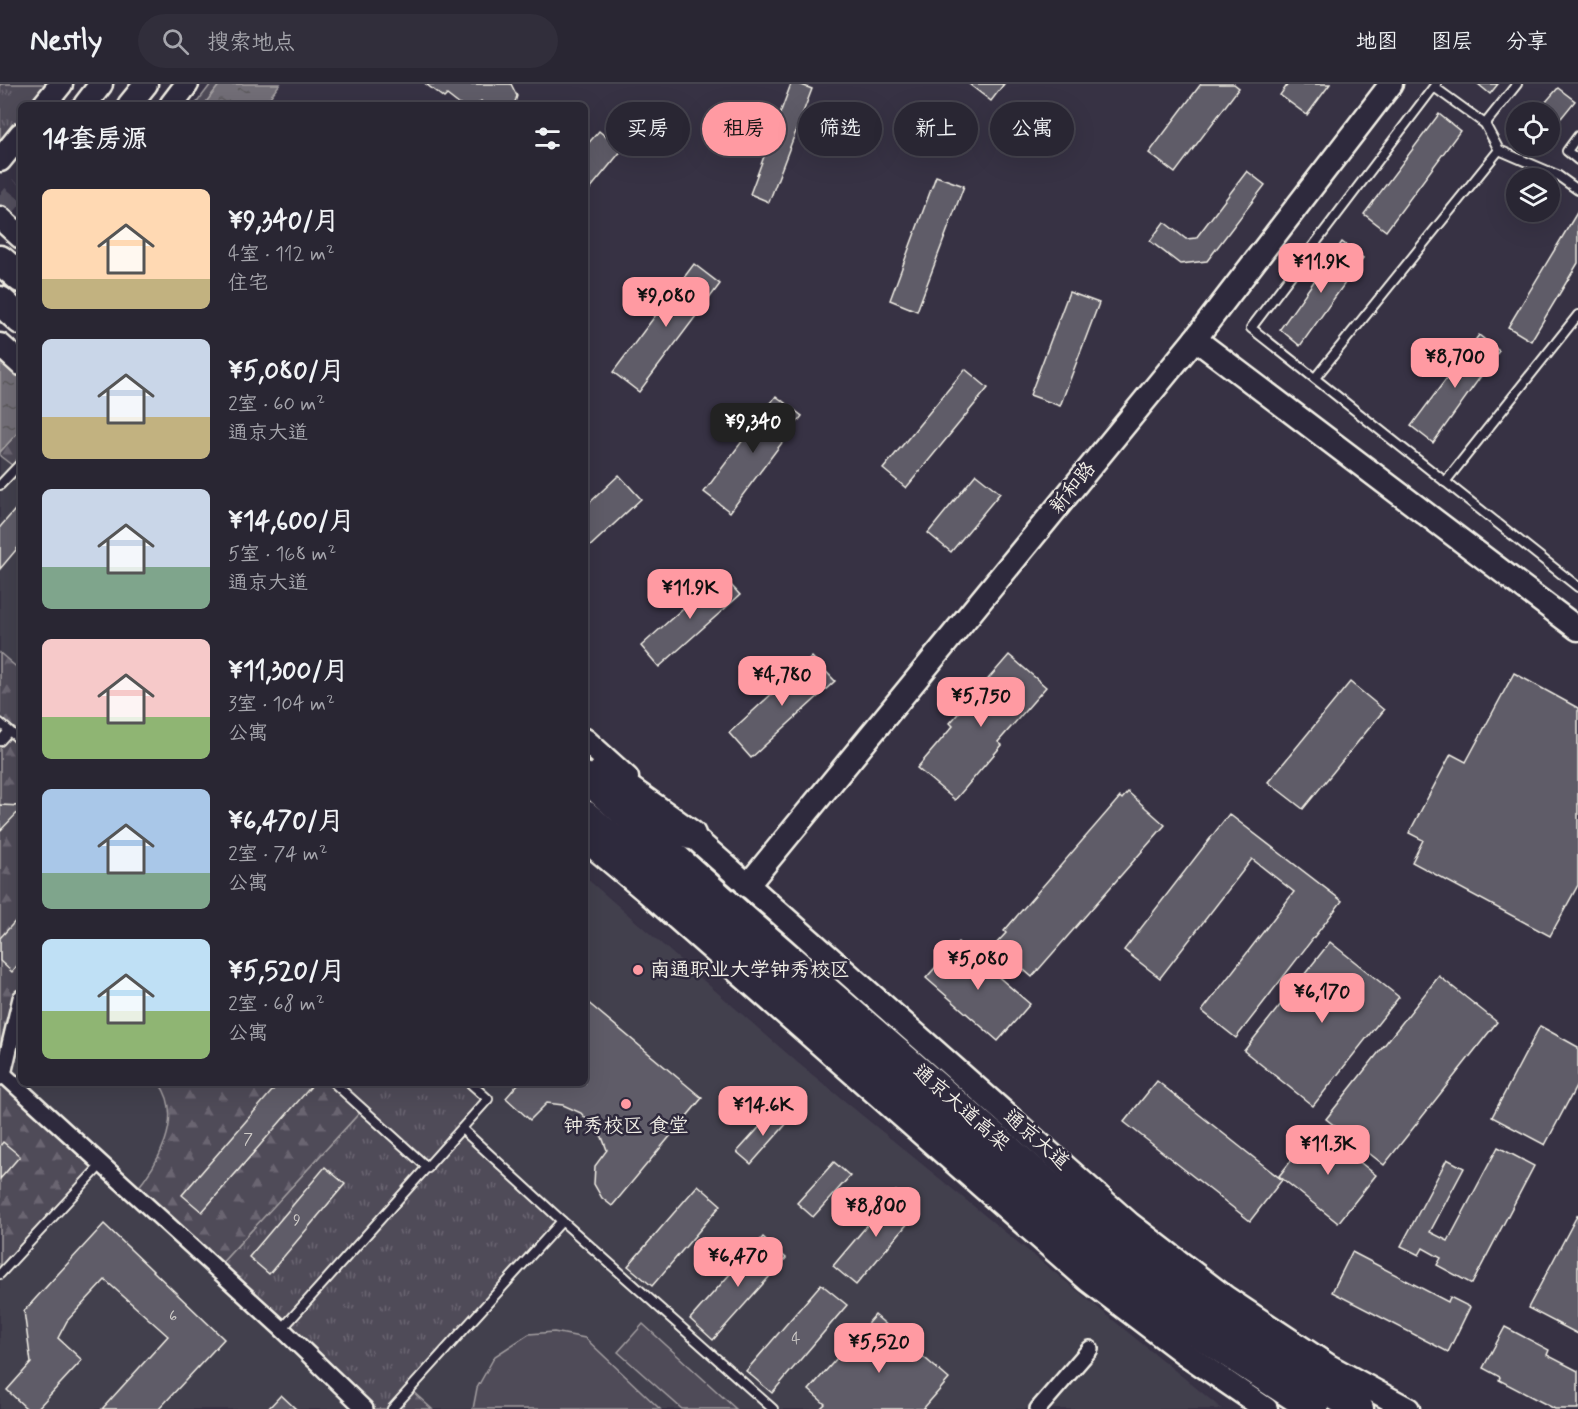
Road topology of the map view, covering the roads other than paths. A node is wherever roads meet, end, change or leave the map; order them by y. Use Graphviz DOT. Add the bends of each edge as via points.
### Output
graph roads {
  1 [pos="61,84"];
  2 [pos="101,84"];
  3 [pos="146,84"];
  4 [pos="187,84"];
  5 [pos="1390,84"];
  6 [pos="1517,84"];
  7 [pos="1435,86"];
  8 [pos="46,102"];
  9 [pos="86,102"];
  10 [pos="131,102"];
  11 [pos="173,102"];
  12 [pos="1485,124"];
  13 [pos="1578,136"];
  14 [pos="18,138"];
  15 [pos="1499,150"];
  16 [pos="0,160"];
  17 [pos="1578,160"];
  18 [pos="1578,190"];
  19 [pos="0,218"];
  20 [pos="18,234"];
  21 [pos="0,260"];
  22 [pos="18,275"];
  23 [pos="0,301"];
  24 [pos="1578,315"];
  25 [pos="18,317"];
  26 [pos="1195,339"];
  27 [pos="0,345"];
  28 [pos="18,360"];
  29 [pos="1315,378"];
  30 [pos="18,466"];
  31 [pos="1445,482"];
  32 [pos="0,485"];
  33 [pos="1578,587"];
  34 [pos="1578,629"];
  35 [pos="0,723"];
  36 [pos="9,731"];
  37 [pos="18,738"];
  38 [pos="0,741"];
  39 [pos="588,743"];
  40 [pos="588,761"];
  41 [pos="588,780"];
  42 [pos="588,818"];
  43 [pos="588,830"];
  44 [pos="691,835"];
  45 [pos="588,843"];
  46 [pos="747,886"];
  47 [pos="648,893"];
  48 [pos="18,1010"];
  49 [pos="848,1025"];
  50 [pos="2,1076"];
  51 [pos="337,1086"];
  52 [pos="473,1086"];
  53 [pos="462,1129"];
  54 [pos="101,1165"];
  55 [pos="428,1168"];
  56 [pos="562,1221"];
  57 [pos="0,1274"];
  58 [pos="282,1329"];
  59 [pos="1090,1349"];
  60 [pos="365,1409"];
  61 [pos="392,1409"];
  62 [pos="773,1409"];
  63 [pos="1038,1409"];
  64 [pos="1266,1409"];
  65 [pos="1314,1409"];
  66 [pos="1359,1409"];
  67 [pos="1408,1409"];
  1 -- 8 [label="main road"];
  2 -- 9 [label="main road"];
  3 -- 10 [label="main road"];
  4 -- 11 [label="main road"];
  5 -- 26 [label="main road, 新和路"];
  6 -- 12 [label="lane"];
  7 -- 12 [label="lane"];
  7 -- 29 [label="lane" via="1251,328"];
  12 -- 15 [label="lane"];
  13 -- 17 [label="lane" via="1567,151"];
  14 -- 16 [label="main road"];
  15 -- 18 [label="lane" via="1557,175"];
  15 -- 29 [label="lane"];
  19 -- 20 [label="main road"];
  21 -- 22 [label="highway"];
  23 -- 25 [label="highway"];
  24 -- 31 [label="lane"];
  26 -- 34 [label="main road"];
  26 -- 46 [label="main road, 新和路"];
  27 -- 28 [label="main road"];
  29 -- 31 [label="lane"];
  30 -- 32 [label="lane"];
  31 -- 33 [label="lane"];
  35 -- 36 [label="lane"];
  36 -- 37 [label="lane"];
  36 -- 38 [label="lane"];
  39 -- 44 [label="main road, 通京大道"];
  40 -- 44 [label="highway"];
  41 -- 49 [label="highway, 通京大道高架" via="730,908"];
  42 -- 49 [label="highway, 通京大道高架" via="716,926"];
  43 -- 47 [label="highway"];
  44 -- 46 [label="main road, 通京大道"];
  45 -- 47 [label="main road"];
  46 -- 67 [label="main road, 通京大道" via="1130,1224 1225,1297 1329,1366"];
  47 -- 64 [label="main road" via="1089,1281"];
  48 -- 50 [label="street"];
  49 -- 65 [label="highway, 通京大道高架" via="1102,1263 1199,1334"];
  49 -- 66 [label="highway, 通京大道高架" via="1211,1316"];
  50 -- 54 [label="street"];
  51 -- 55 [label="lane"];
  52 -- 53 [label="lane" via="488,1099"];
  53 -- 55 [label="lane"];
  53 -- 56 [label="lane"];
  54 -- 57 [label="lane"];
  54 -- 58 [label="street"];
  55 -- 58 [label="lane"];
  56 -- 61 [label="lane"];
  56 -- 62 [label="lane"];
  58 -- 60 [label="street"];
  59 -- 63 [label="street"];
}
